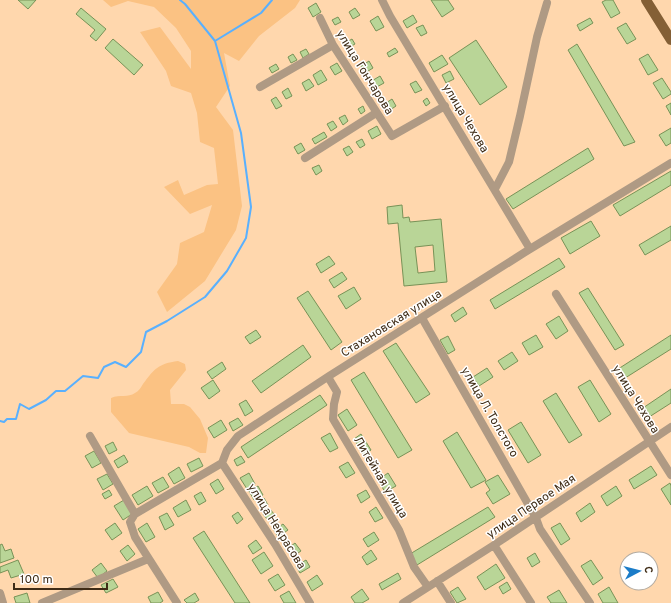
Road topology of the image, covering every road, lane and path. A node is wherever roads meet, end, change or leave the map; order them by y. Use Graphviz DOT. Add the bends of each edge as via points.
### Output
graph roads {
  1 [pos="382,0"];
  2 [pos="646,0"];
  3 [pos="547,3"];
  4 [pos="320,18"];
  5 [pos="671,40"];
  6 [pos="333,45"];
  7 [pos="260,87"];
  8 [pos="445,106"];
  9 [pos="376,113"];
  10 [pos="305,158"];
  11 [pos="671,163"];
  12 [pos="495,189"];
  13 [pos="530,249"];
  14 [pos="556,294"];
  15 [pos="422,318"];
  16 [pos="328,377"];
  17 [pos="671,426"];
  18 [pos="90,436"];
  19 [pos="649,441"];
  20 [pos="222,463"];
  21 [pos="671,475"];
  22 [pos="135,514"];
  23 [pos="536,518"];
  24 [pos="494,545"];
  25 [pos="148,559"];
  26 [pos="437,581"];
  27 [pos="428,587"];
  28 [pos="0,593"];
  29 [pos="3,603"];
  30 [pos="42,603"];
  31 [pos="177,603"];
  32 [pos="310,603"];
  33 [pos="403,603"];
  34 [pos="451,603"];
  35 [pos="531,603"];
  36 [pos="590,603"];
  1 -- 8 [label="street, улица Чехова"];
  2 -- 5 [label="main road"];
  3 -- 12 [label="street" via="537,36 509,162"];
  4 -- 6 [label="street, улица Гончарова"];
  6 -- 7 [label="street"];
  6 -- 9 [label="street, улица Гончарова"];
  8 -- 9 [label="street, улица Гончарова" via="392,136"];
  8 -- 12 [label="street, улица Чехова"];
  9 -- 10 [label="street"];
  11 -- 13 [label="street, Стахановская улица"];
  12 -- 13 [label="street, улица Чехова"];
  13 -- 15 [label="street, Стахановская улица"];
  14 -- 19 [label="street, улица Чехова"];
  15 -- 16 [label="street, Стахановская улица"];
  15 -- 23 [label="street, улица Л. Толстого"];
  16 -- 20 [label="street, Стахановская улица" via="238,436 227,450"];
  16 -- 27 [label="street, Литейная улица" via="337,392 332,419 399,530 414,567"];
  17 -- 19 [label="street, улица Первое Мая"];
  18 -- 22 [label="street"];
  19 -- 21 [label="street, улица Чехова"];
  19 -- 23 [label="street, улица Первое Мая"];
  20 -- 22 [label="street"];
  20 -- 32 [label="street, улица Некрасова"];
  22 -- 25 [label="street" via="130,522 135,537"];
  23 -- 24 [label="street, улица Первое Мая"];
  23 -- 36 [label="street, улица Л. Толстого" via="540,529"];
  24 -- 26 [label="street, улица Первое Мая"];
  24 -- 35 [label="street"];
  25 -- 30 [label="street"];
  25 -- 31 [label="street"];
  26 -- 27 [label="street, улица Первое Мая"];
  26 -- 34 [label="street"];
  27 -- 33 [label="street, улица Первое Мая"];
  28 -- 29 [label="street"];
}
